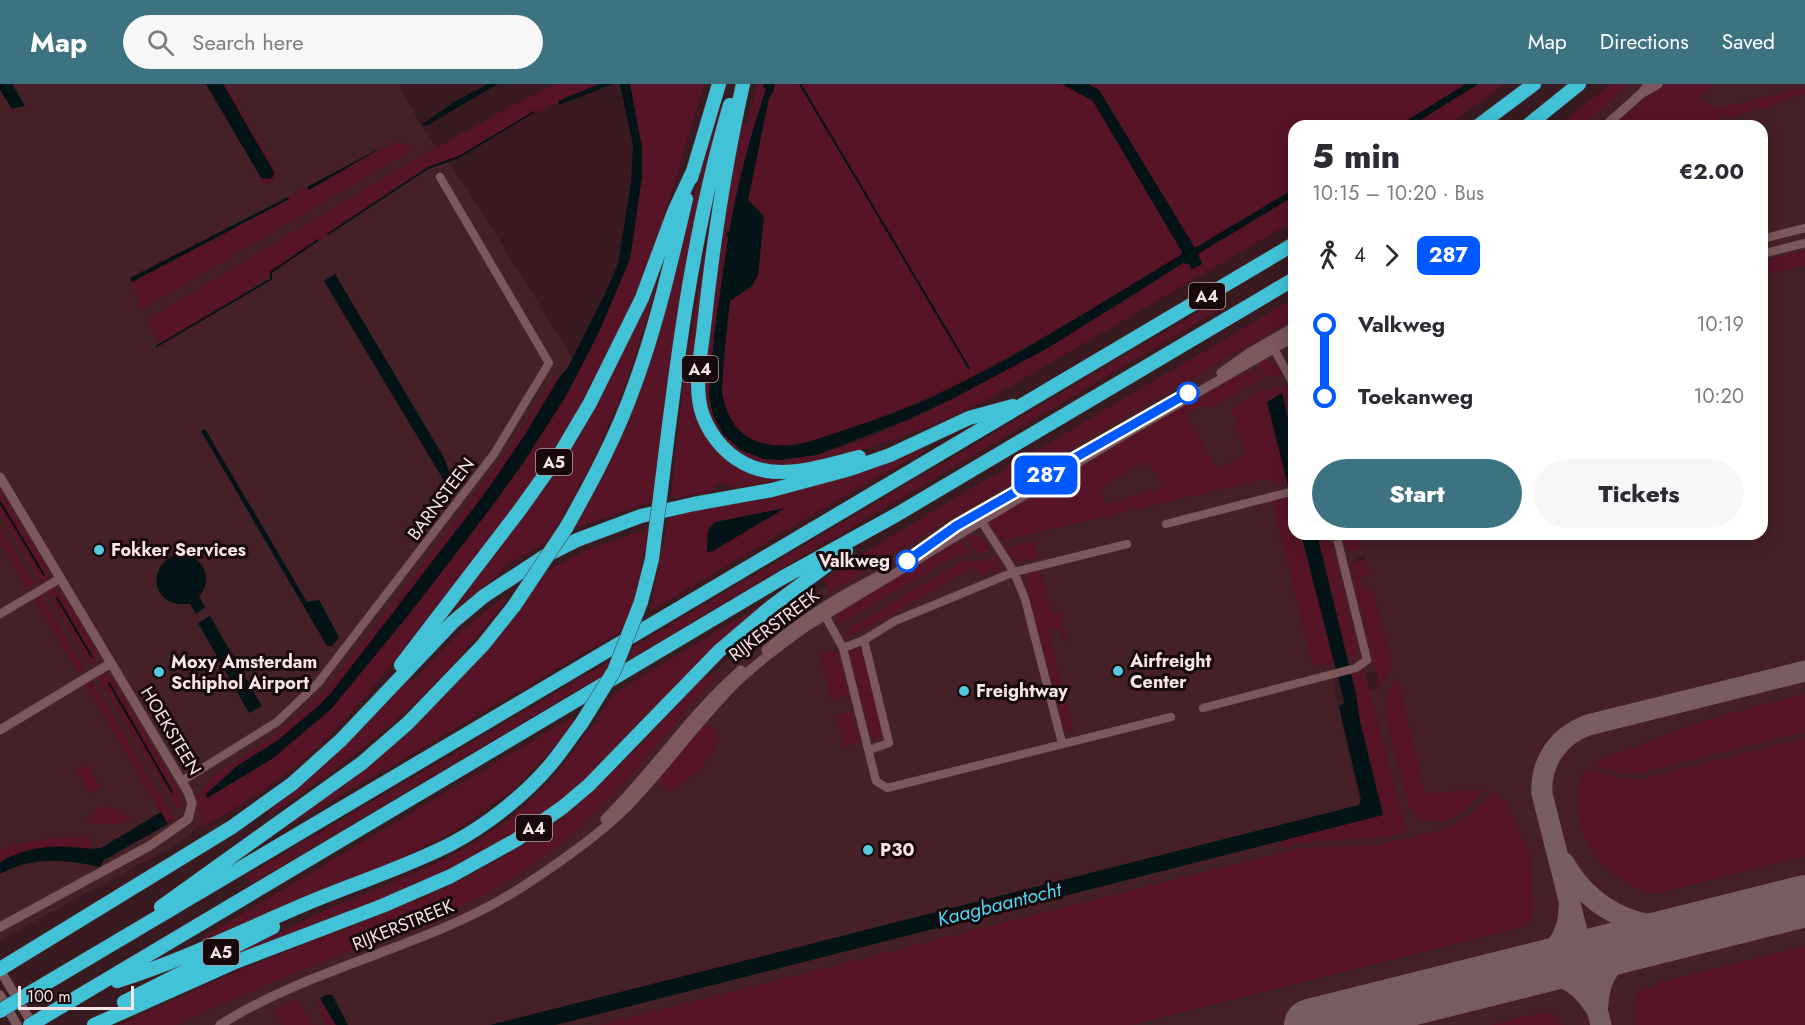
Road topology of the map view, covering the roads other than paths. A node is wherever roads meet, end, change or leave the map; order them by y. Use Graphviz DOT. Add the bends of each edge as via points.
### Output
graph roads {
  1 [pos="719,84"];
  2 [pos="736,84"];
  3 [pos="743,84"];
  4 [pos="1534,84"];
  5 [pos="1579,84"];
  6 [pos="1648,84"];
  7 [pos="1658,84"];
  8 [pos="1642,93"];
  9 [pos="1486,120"];
  10 [pos="1534,120"];
  11 [pos="1612,120"];
  12 [pos="694,169"];
  13 [pos="440,177"];
  14 [pos="1805,228"];
  15 [pos="1768,238"];
  16 [pos="1805,243"];
  17 [pos="1288,248"];
  18 [pos="1768,252"];
  19 [pos="1288,283"];
  20 [pos="1288,332"];
  21 [pos="1288,339"];
  22 [pos="1271,345"];
  23 [pos="1288,375"];
  24 [pos="1032,400"];
  25 [pos="917,444"];
  26 [pos="0,477"];
  27 [pos="1288,493"];
  28 [pos="896,515"];
  29 [pos="978,518"];
  30 [pos="1166,524"];
  31 [pos="1337,540"];
  32 [pos="1127,544"];
  33 [pos="1014,572"];
  34 [pos="61,578"];
  35 [pos="823,612"];
  36 [pos="0,614"];
  37 [pos="864,640"];
  38 [pos="843,648"];
  39 [pos="111,663"];
  40 [pos="1203,708"];
  41 [pos="1171,717"];
  42 [pos="358,722"];
  43 [pos="0,730"];
  44 [pos="1062,743"];
  45 [pos="869,750"];
  46 [pos="182,782"];
  47 [pos="350,887"];
  48 [pos="0,927"];
  49 [pos="104,949"];
  50 [pos="3,968"];
  51 [pos="95,988"];
  52 [pos="0,995"];
  53 [pos="0,1011"];
  54 [pos="35,1023"];
  55 [pos="95,1024"];
  56 [pos="17,1025"];
  57 [pos="220,1025"];
  1 -- 12 [label="highway, A5"];
  2 -- 47 [label="highway, A5, bridge" via="698,234 652,559 641,602 614,671 550,765 512,801 451,844"];
  3 -- 25 [label="highway, A4" via="729,145 709,282 699,373 703,415 726,451 754,468 773,471 813,468"];
  4 -- 9 [label="highway"];
  5 -- 10 [label="highway"];
  6 -- 8 [label="street"];
  7 -- 8 [label="street"];
  8 -- 11 [label="street"];
  12 -- 42 [label="highway, A5" via="637,308 573,432 519,511"];
  12 -- 49 [label="highway, A5, bridge" via="635,386 597,472 566,528 514,606 444,687 362,763"];
  13 -- 46 [label="street, BARNSTEEN" via="549,363 494,454 318,683 277,722"];
  14 -- 15 [label="street"];
  16 -- 18 [label="street"];
  17 -- 24 [label="highway, A4"];
  19 -- 28 [label="highway, A4"];
  20 -- 22 [label="street, RIJKERSTREEK"];
  21 -- 22 [label="street, RIJKERSTREEK"];
  22 -- 23 [label="street"];
  22 -- 29 [label="street, RIJKERSTREEK"];
  24 -- 25 [label="highway, A4" via="969,418"];
  24 -- 49 [label="highway, A4"];
  25 -- 42 [label="highway, A4" via="820,478 640,516 577,540 484,596 453,622"];
  26 -- 34 [label="street, HOEKSTEEN"];
  27 -- 30 [label="street"];
  28 -- 51 [label="highway, A4" via="782,578"];
  28 -- 55 [label="highway, A4" via="781,599 719,651 589,785 516,840 451,876 235,962"];
  29 -- 33 [label="street"];
  29 -- 35 [label="street, RIJKERSTREEK"];
  31 -- 40 [label="street" via="1367,660 1356,668"];
  32 -- 33 [label="street"];
  33 -- 37 [label="street" via="895,621"];
  33 -- 44 [label="street" via="1025,599"];
  34 -- 36 [label="street"];
  34 -- 39 [label="street, HOEKSTEEN"];
  35 -- 38 [label="street"];
  35 -- 57 [label="street, RIJKERSTREEK" via="738,682 626,808 521,887 446,928 273,995"];
  37 -- 38 [label="street"];
  37 -- 45 [label="street" via="889,743"];
  38 -- 45 [label="street"];
  39 -- 43 [label="street"];
  39 -- 46 [label="street, HOEKSTEEN"];
  41 -- 44 [label="street"];
  42 -- 50 [label="highway, A4" via="292,784 232,827"];
  44 -- 45 [label="street" via="887,788 876,781"];
  46 -- 48 [label="street, HOEKSTEEN" via="192,803 188,819 151,845"];
  47 -- 51 [label="highway, A5" via="158,968"];
  47 -- 55 [label="highway, A5" via="162,982 118,1006"];
  49 -- 53 [label="highway, A4, bridge"];
  50 -- 54 [label="street"];
  51 -- 54 [label="highway, A4"];
  52 -- 56 [label="street"];
}
